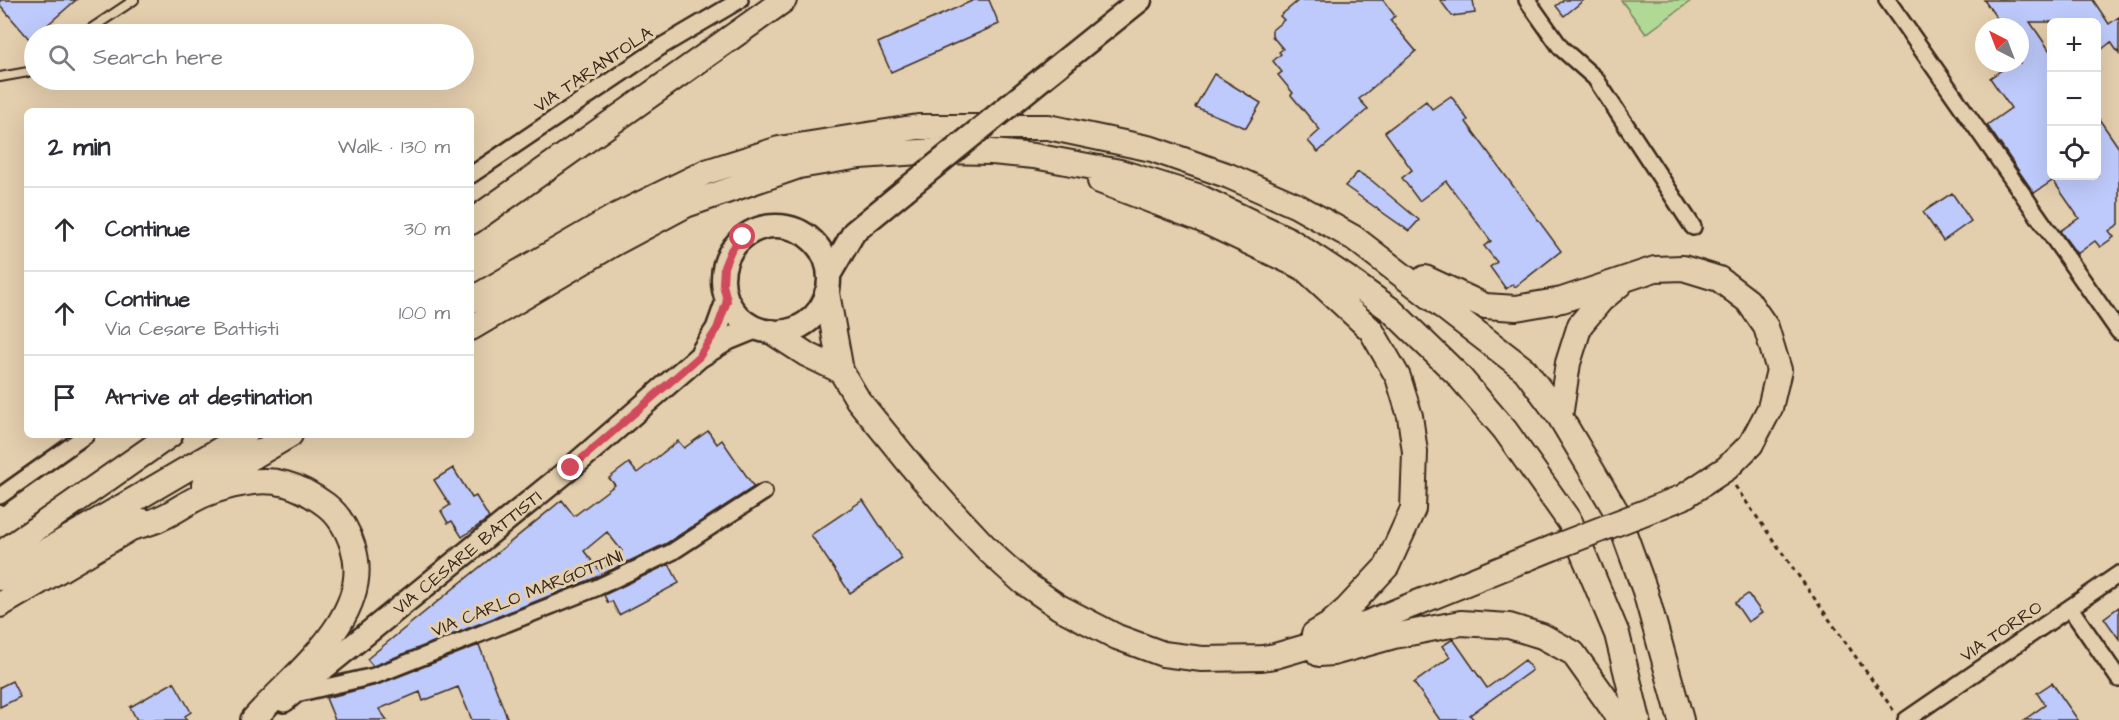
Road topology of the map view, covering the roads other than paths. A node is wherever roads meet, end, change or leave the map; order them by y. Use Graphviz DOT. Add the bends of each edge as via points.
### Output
graph roads {
  1 [pos="134,0"];
  2 [pos="740,0"];
  3 [pos="784,0"];
  4 [pos="1140,0"];
  5 [pos="1527,0"];
  6 [pos="1887,0"];
  7 [pos="98,24"];
  8 [pos="24,73"];
  9 [pos="0,77"];
  10 [pos="1034,156"];
  11 [pos="474,173"];
  12 [pos="474,220"];
  13 [pos="1693,228"];
  14 [pos="855,232"];
  15 [pos="808,237"];
  16 [pos="1380,256"];
  17 [pos="1628,277"];
  18 [pos="828,284"];
  19 [pos="474,298"];
  20 [pos="727,301"];
  21 [pos="474,326"];
  22 [pos="763,330"];
  23 [pos="2119,332"];
  24 [pos="699,357"];
  25 [pos="841,371"];
  26 [pos="1560,417"];
  27 [pos="82,438"];
  28 [pos="166,438"];
  29 [pos="239,438"];
  30 [pos="285,438"];
  31 [pos="764,492"];
  32 [pos="0,496"];
  33 [pos="131,528"];
  34 [pos="0,554"];
  35 [pos="2119,574"];
  36 [pos="0,578"];
  37 [pos="0,605"];
  38 [pos="2070,608"];
  39 [pos="1275,656"];
  40 [pos="2119,679"];
  41 [pos="290,696"];
  42 [pos="253,720"];
  43 [pos="260,720"];
  44 [pos="1618,720"];
  45 [pos="1638,720"];
  46 [pos="1681,720"];
  47 [pos="1906,720"];
  1 -- 7 [label="lane"];
  2 -- 11 [label="street, VIA TARANTOLA" via="662,46"];
  3 -- 12 [label="highway"];
  4 -- 14 [label="main road, bridge"];
  5 -- 13 [label="street" via="1561,48 1595,78"];
  6 -- 23 [label="street"];
  8 -- 9 [label="lane"];
  10 -- 21 [label="highway" via="935,151 860,156 799,166 686,205"];
  10 -- 39 [label="highway" via="1200,219 1304,268 1371,330 1398,377 1410,416 1415,452 1413,509 1387,566 1347,609 1329,625"];
  10 -- 45 [label="highway" via="1120,172 1197,196 1289,240 1391,310 1465,383 1505,430 1570,522 1617,634"];
  14 -- 15 [label="main road"];
  14 -- 18 [label="main road"];
  15 -- 18 [label="main road" via="823,254"];
  15 -- 20 [label="main road" via="776,226 743,237 731,250 724,267"];
  16 -- 17 [label="highway" via="1485,306 1516,308 1562,300"];
  16 -- 19 [label="highway" via="1297,206 1229,176 1152,149 1048,127 918,127 779,149 706,172 616,216"];
  16 -- 26 [label="highway" via="1526,370"];
  17 -- 26 [label="highway" via="1580,325 1568,363"];
  17 -- 39 [label="highway, bridge" via="1655,268 1683,268 1719,279 1748,301 1766,327 1779,370 1770,408 1751,444 1727,468 1683,497 1316,644"];
  18 -- 22 [label="main road" via="820,309 807,323 790,331"];
  18 -- 25 [label="highway"];
  20 -- 22 [label="main road" via="738,317"];
  20 -- 24 [label="main road, VIA CESARE BATTISTI" via="717,329"];
  22 -- 24 [label="main road, VIA CESARE BATTISTI" via="728,339"];
  22 -- 25 [label="highway"];
  24 -- 41 [label="main road, VIA CESARE BATTISTI" via="571,468"];
  25 -- 39 [label="highway" via="858,400 946,505 1023,582 1059,607 1117,638 1163,654 1202,659"];
  26 -- 46 [label="highway" via="1616,511 1645,591"];
  27 -- 32 [label="street"];
  28 -- 34 [label="highway"];
  29 -- 36 [label="highway"];
  30 -- 33 [label="highway"];
  31 -- 41 [label="street, VIA CARLO MARGOTTINI" via="672,552 596,588 374,676"];
  33 -- 37 [label="highway"];
  33 -- 42 [label="highway" via="161,519 206,494 242,483 280,481 310,493 331,509 348,532 357,560 354,590 339,625 315,657"];
  35 -- 38 [label="street, VIA TORRO"];
  38 -- 40 [label="street"];
  38 -- 47 [label="street, VIA TORRO"];
  39 -- 44 [label="highway" via="1333,653 1461,623 1509,626 1542,636 1573,653"];
  41 -- 43 [label="main road, VIA CESARE BATTISTI"];
}
